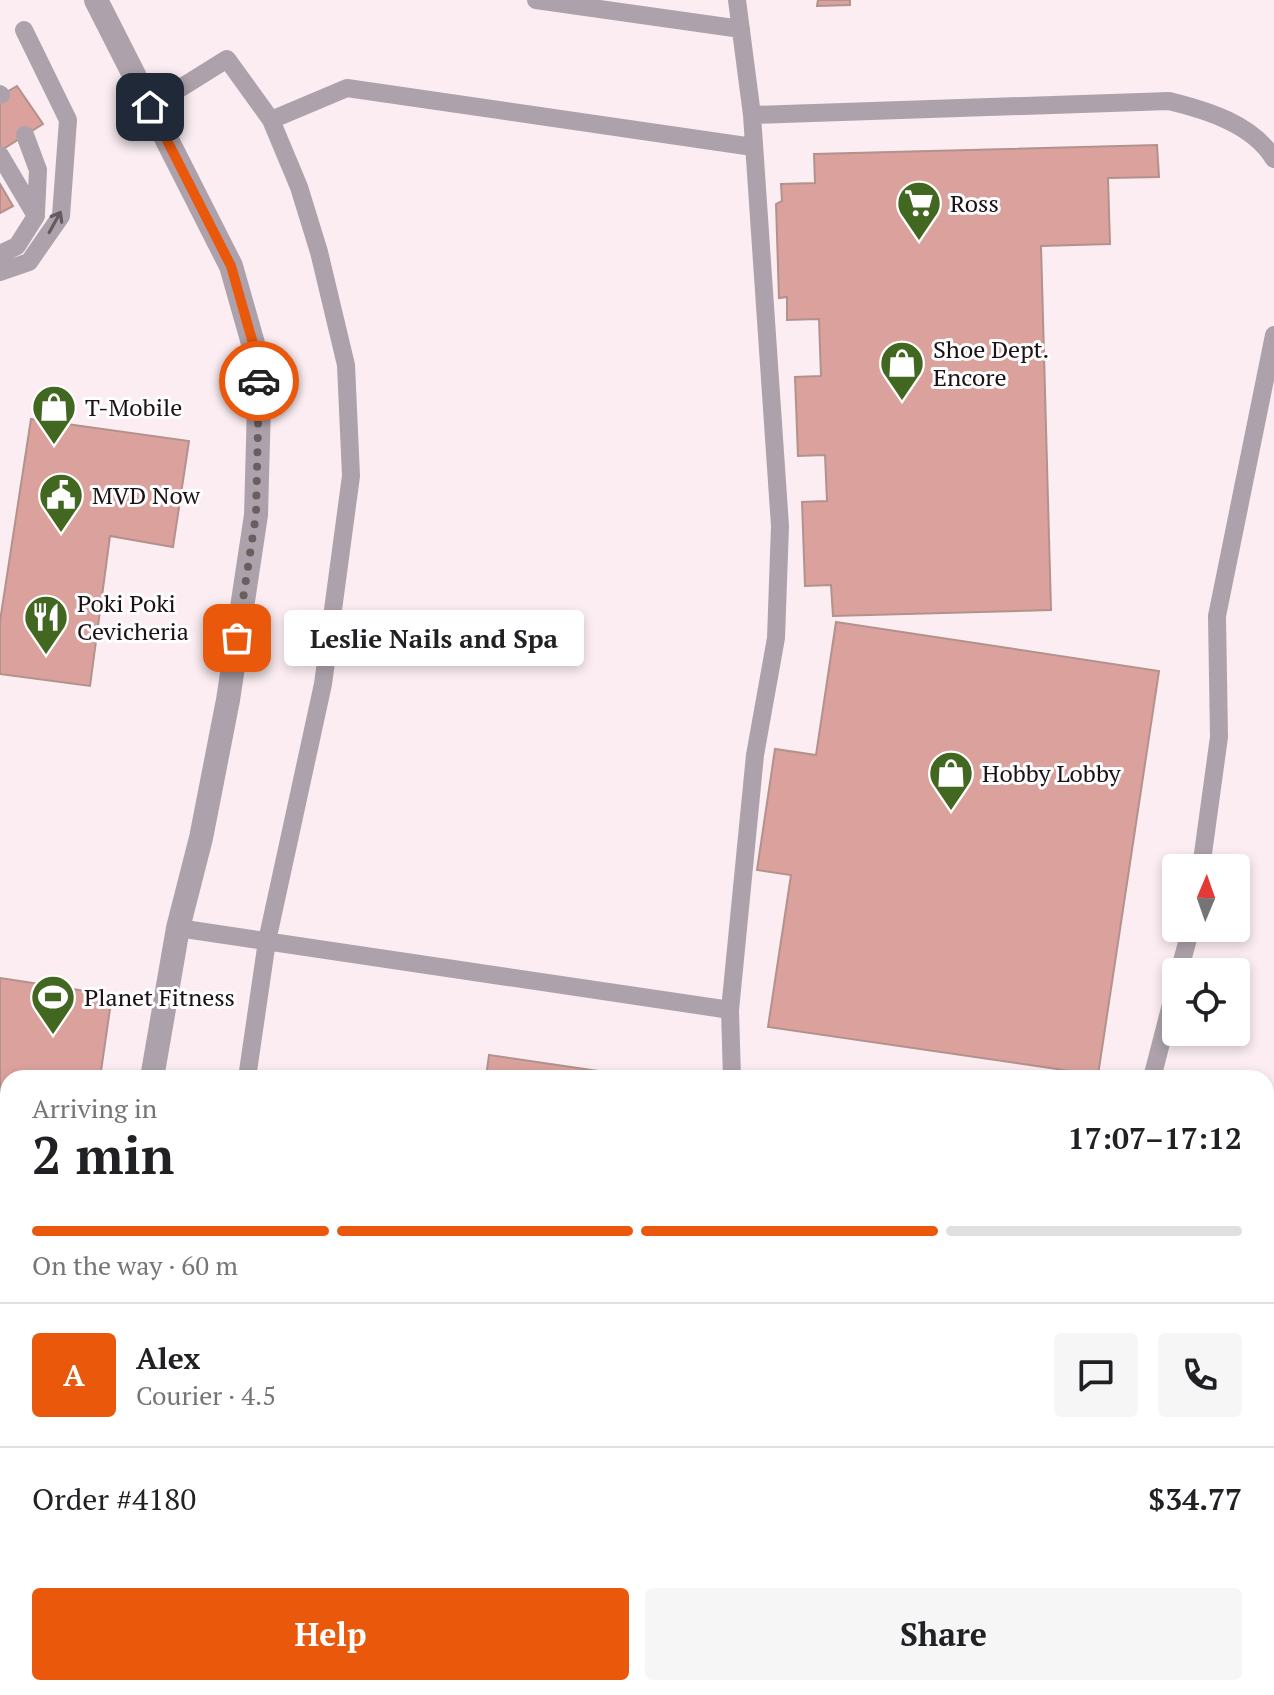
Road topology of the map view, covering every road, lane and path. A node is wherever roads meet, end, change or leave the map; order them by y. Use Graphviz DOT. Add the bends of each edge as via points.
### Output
graph roads {
  1 [pos="96,0"];
  2 [pos="536,0"];
  3 [pos="737,0"];
  4 [pos="741,29"];
  5 [pos="24,30"];
  6 [pos="150,107"];
  7 [pos="752,115"];
  8 [pos="271,120"];
  9 [pos="25,135"];
  10 [pos="753,147"];
  11 [pos="0,155"];
  12 [pos="1274,159"];
  13 [pos="36,216"];
  14 [pos="0,254"];
  15 [pos="0,272"];
  16 [pos="1274,335"];
  17 [pos="1203,854"];
  18 [pos="178,928"];
  19 [pos="267,941"];
  20 [pos="730,1010"];
  21 [pos="1162,1039"];
  22 [pos="153,1070"];
  23 [pos="248,1070"];
  24 [pos="732,1070"];
  25 [pos="1154,1070"];
  1 -- 6 [label="street"];
  2 -- 4 [label="lane"];
  3 -- 4 [label="lane"];
  4 -- 7 [label="lane"];
  15 -- 5 [label="lane, one-way" via="29,262 61,216 68,120"];
  6 -- 8 [label="lane" via="227,59"];
  6 -- 18 [label="street" via="231,266 260,368 256,515 228,700"];
  7 -- 10 [label="lane"];
  7 -- 12 [label="lane" via="1169,101 1214,112 1268,148"];
  8 -- 10 [label="lane" via="347,88"];
  8 -- 19 [label="lane" via="319,252 346,365 351,476 323,684"];
  9 -- 13 [label="lane" via="38,170"];
  10 -- 20 [label="lane" via="780,526 776,638 755,755"];
  11 -- 13 [label="lane"];
  13 -- 14 [label="lane" via="17,246"];
  16 -- 17 [label="lane" via="1217,616 1219,737"];
  18 -- 19 [label="lane"];
  18 -- 22 [label="street"];
  19 -- 20 [label="lane"];
  19 -- 23 [label="lane"];
  20 -- 24 [label="lane"];
  21 -- 25 [label="lane"];
}
